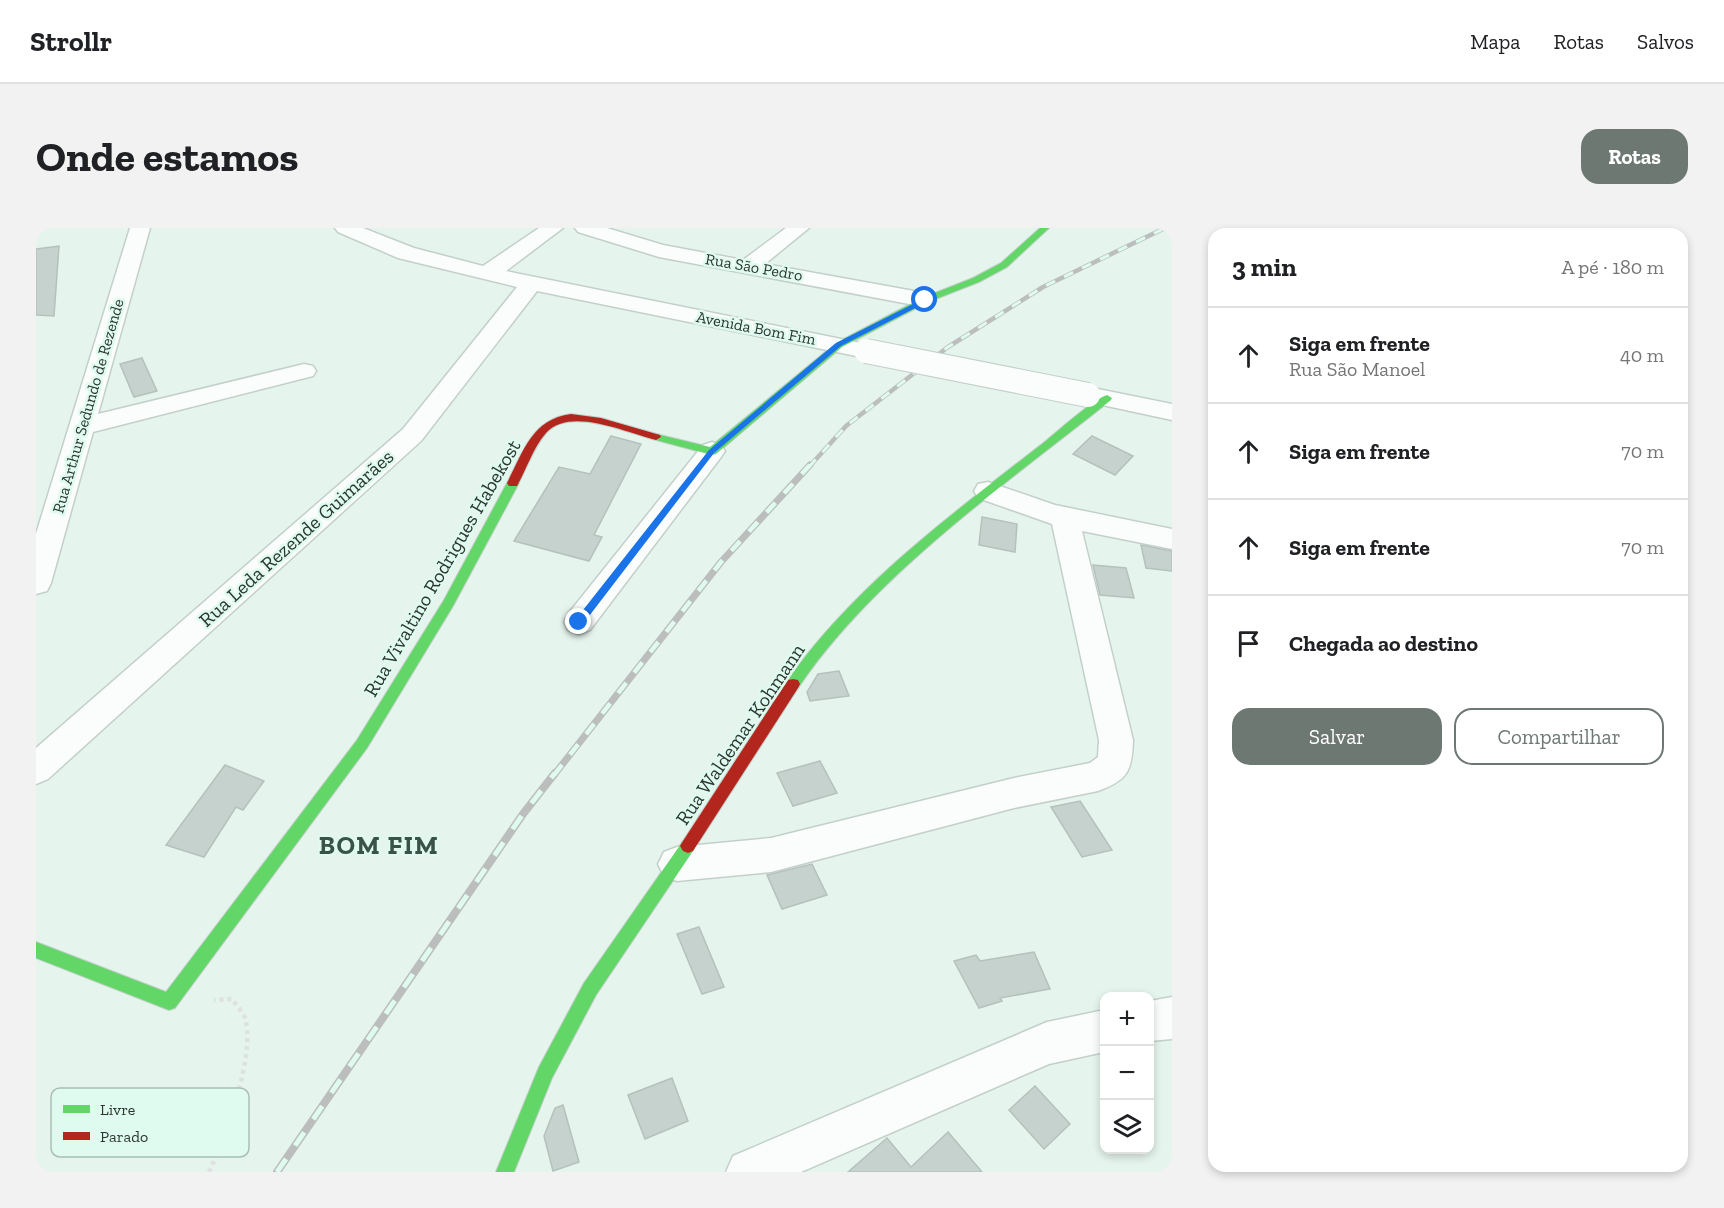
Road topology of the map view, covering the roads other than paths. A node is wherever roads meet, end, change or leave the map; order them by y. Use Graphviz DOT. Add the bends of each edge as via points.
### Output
graph roads {
  1 [pos="140,228"];
  2 [pos="345,228"];
  3 [pos="553,228"];
  4 [pos="585,228"];
  5 [pos="799,228"];
  6 [pos="1045,228"];
  7 [pos="749,266"];
  8 [pos="487,274"];
  9 [pos="531,284"];
  10 [pos="925,300"];
  11 [pos="839,345"];
  12 [pos="304,371"];
  13 [pos="1097,396"];
  14 [pos="1172,412"];
  15 [pos="84,426"];
  16 [pos="712,451"];
  17 [pos="987,491"];
  18 [pos="1065,518"];
  19 [pos="1172,538"];
  20 [pos="37,573"];
  21 [pos="579,622"];
  22 [pos="36,769"];
  23 [pos="677,864"];
  24 [pos="36,950"];
  25 [pos="1172,1018"];
  26 [pos="1154,1020"];
  27 [pos="1100,1032"];
  28 [pos="505,1172"];
  29 [pos="749,1172"];
  1 -- 15 [label="street, Rua Arthur Sedundo de Rezende"];
  2 -- 8 [label="street, Avenida Bom Fim" via="406,253"];
  3 -- 8 [label="street"];
  4 -- 7 [label="street, Rua São Pedro" via="659,251"];
  5 -- 7 [label="street"];
  6 -- 10 [label="street" via="1004,265"];
  7 -- 10 [label="street, Rua São Pedro"];
  8 -- 9 [label="street, Avenida Bom Fim"];
  9 -- 11 [label="street, Avenida Bom Fim"];
  9 -- 22 [label="street, Rua Leda Rezende Guimarães" via="412,435"];
  10 -- 11 [label="street"];
  11 -- 13 [label="street, Avenida Bom Fim, bridge"];
  11 -- 16 [label="street"];
  12 -- 15 [label="street"];
  13 -- 14 [label="street, Avenida Bom Fim"];
  13 -- 17 [label="street, Rua Waldemar Kohmann"];
  15 -- 20 [label="street, Rua Arthur Sedundo de Rezende"];
  16 -- 21 [label="street"];
  16 -- 24 [label="street, Rua Vivaltino Rodrigues Habekost" via="574,416 560,416 549,422 444,612 362,744 169,1002"];
  17 -- 18 [label="street" via="1022,507"];
  17 -- 23 [label="street, Rua Waldemar Kohmann" via="928,539 806,663"];
  18 -- 19 [label="street"];
  18 -- 23 [label="street" via="1116,740 1115,764 1098,776 1014,793 771,855"];
  23 -- 28 [label="street, Rua Waldemar Kohmann" via="590,989 545,1073"];
  25 -- 26 [label="street"];
  27 -- 29 [label="street" via="1047,1043"];
}
